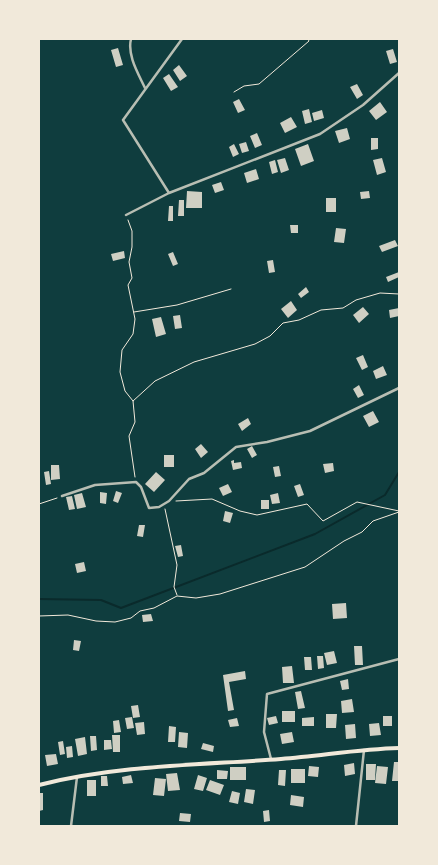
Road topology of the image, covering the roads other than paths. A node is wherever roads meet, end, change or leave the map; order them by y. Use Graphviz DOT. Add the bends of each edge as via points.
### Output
graph roads {
  1 [pos="130,39"];
  2 [pos="182,39"];
  3 [pos="399,73"];
  4 [pos="145,88"];
  5 [pos="170,193"];
  6 [pos="126,215"];
  7 [pos="399,388"];
  8 [pos="62,496"];
  9 [pos="399,659"];
  10 [pos="399,748"];
  11 [pos="365,749"];
  12 [pos="271,759"];
  13 [pos="78,775"];
  14 [pos="39,785"];
  15 [pos="71,826"];
  16 [pos="356,826"];
  1 -- 4 [label="street" via="134,64"];
  2 -- 4 [label="street"];
  3 -- 5 [label="street" via="363,105 320,134"];
  4 -- 5 [label="street" via="123,120"];
  5 -- 6 [label="street"];
  7 -- 8 [label="street" via="310,431 236,447 204,473 189,479 169,501 159,506 149,508 136,482 95,485"];
  9 -- 12 [label="street" via="267,694 264,732"];
  10 -- 11 [label="main road"];
  11 -- 12 [label="main road"];
  11 -- 16 [label="street"];
  12 -- 13 [label="main road"];
  13 -- 14 [label="main road"];
  13 -- 15 [label="street"];
}
